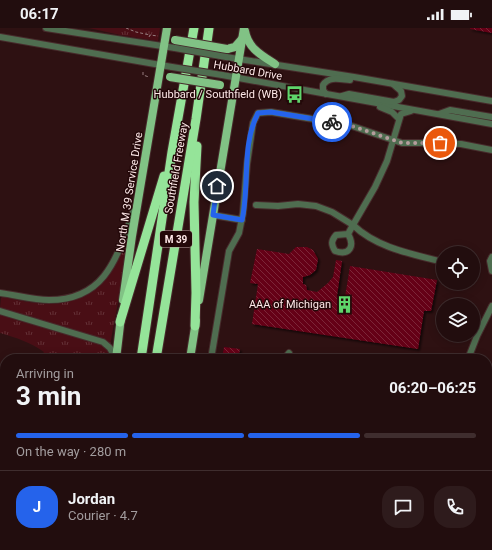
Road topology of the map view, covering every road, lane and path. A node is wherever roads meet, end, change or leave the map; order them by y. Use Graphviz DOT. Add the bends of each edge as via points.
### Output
graph roads {
  1 [pos="46,28"];
  2 [pos="76,28"];
  3 [pos="126,28"];
  4 [pos="194,28"];
  5 [pos="209,28"];
  6 [pos="244,28"];
  7 [pos="167,30"];
  8 [pos="150,35"];
  9 [pos="94,36"];
  10 [pos="158,36"];
  11 [pos="0,37"];
  12 [pos="242,39"];
  13 [pos="149,40"];
  14 [pos="175,44"];
  15 [pos="164,47"];
  16 [pos="227,53"];
  17 [pos="238,59"];
  18 [pos="275,64"];
  19 [pos="161,66"];
  20 [pos="247,66"];
  21 [pos="143,72"];
  22 [pos="246,75"];
  23 [pos="149,77"];
  24 [pos="235,78"];
  25 [pos="359,78"];
  26 [pos="394,84"];
  27 [pos="157,87"];
  28 [pos="301,90"];
  29 [pos="326,94"];
  30 [pos="338,96"];
  31 [pos="232,97"];
  32 [pos="492,101"];
  33 [pos="415,110"];
  34 [pos="438,115"];
  35 [pos="492,117"];
  36 [pos="196,119"];
  37 [pos="399,119"];
  38 [pos="492,124"];
  39 [pos="392,140"];
  40 [pos="492,150"];
  41 [pos="172,152"];
  42 [pos="138,200"];
  43 [pos="256,206"];
  44 [pos="213,215"];
  45 [pos="242,220"];
  46 [pos="353,225"];
  47 [pos="348,234"];
  48 [pos="492,257"];
  49 [pos="436,260"];
  50 [pos="492,271"];
  51 [pos="0,293"];
  52 [pos="492,306"];
  53 [pos="0,311"];
  54 [pos="120,322"];
  55 [pos="195,326"];
  56 [pos="113,354"];
  57 [pos="117,354"];
  58 [pos="142,354"];
  59 [pos="157,354"];
  60 [pos="191,354"];
  61 [pos="212,354"];
  62 [pos="470,354"];
  1 -- 9 [label="street"];
  2 -- 9 [label="street"];
  3 -- 8 [label="path"];
  4 -- 41 [label="highway, Southfield Freeway / M 39"];
  5 -- 36 [label="highway, Southfield Freeway / M 39"];
  6 -- 12 [label="main road"];
  6 -- 18 [label="main road" via="248,42 256,52"];
  7 -- 14 [label="main road"];
  7 -- 15 [label="main road, North M 39 Service Drive"];
  8 -- 10 [label="path"];
  8 -- 13 [label="path"];
  9 -- 15 [label="street"];
  11 -- 19 [label="street, Hubbard Drive"];
  12 -- 16 [label="main road"];
  12 -- 17 [label="main road"];
  14 -- 15 [label="street"];
  14 -- 16 [label="main road, bridge"];
  15 -- 19 [label="main road, North M 39 Service Drive"];
  16 -- 17 [label="street, Hubbard Drive"];
  17 -- 18 [label="street, Hubbard Drive"];
  17 -- 24 [label="main road"];
  18 -- 25 [label="street, Hubbard Drive"];
  19 -- 24 [label="street, Hubbard Drive, bridge"];
  19 -- 27 [label="main road, North M 39 Service Drive"];
  20 -- 22 [label="path"];
  21 -- 23 [label="path" via="143,75"];
  24 -- 28 [label="street, Hubbard Drive"];
  24 -- 31 [label="main road"];
  25 -- 26 [label="street, Hubbard Drive"];
  25 -- 29 [label="street" via="331,78 322,85"];
  26 -- 30 [label="street" via="402,96 394,102 349,94"];
  26 -- 32 [label="street, Hubbard Drive"];
  27 -- 31 [label="main road, bridge" via="162,80 170,77 220,85 225,87"];
  27 -- 42 [label="main road, North M 39 Service Drive"];
  28 -- 29 [label="street, Hubbard Drive"];
  28 -- 37 [label="street" via="316,96 384,108"];
  29 -- 30 [label="street, Hubbard Drive"];
  30 -- 33 [label="street, Hubbard Drive"];
  31 -- 44 [label="main road"];
  33 -- 34 [label="street, Hubbard Drive"];
  33 -- 37 [label="street" via="401,114"];
  34 -- 35 [label="street" via="450,110"];
  34 -- 38 [label="street, Hubbard Drive"];
  36 -- 55 [label="highway" via="193,216"];
  36 -- 59 [label="highway, Southfield Freeway / M 39"];
  37 -- 39 [label="street"];
  39 -- 40 [label="street" via="409,144 462,144"];
  39 -- 45 [label="street" via="349,125 271,112 258,113 253,123"];
  39 -- 46 [label="street" via="375,187"];
  41 -- 54 [label="highway"];
  41 -- 58 [label="highway, Southfield Freeway / M 39"];
  42 -- 51 [label="street" via="115,261 106,276 92,287 72,297 60,299 41,300"];
  42 -- 54 [label="main road, North M 39 Service Drive"];
  43 -- 46 [label="street" via="316,206"];
  44 -- 45 [label="street"];
  44 -- 55 [label="main road"];
  45 -- 61 [label="street" via="239,233 229,251"];
  46 -- 47 [label="street"];
  46 -- 49 [label="street" via="362,234 383,245"];
  48 -- 50 [label="street"];
  52 -- 62 [label="street"];
  53 -- 56 [label="street" via="103,342"];
  54 -- 57 [label="main road, North M 39 Service Drive"];
  55 -- 60 [label="main road"];
}
